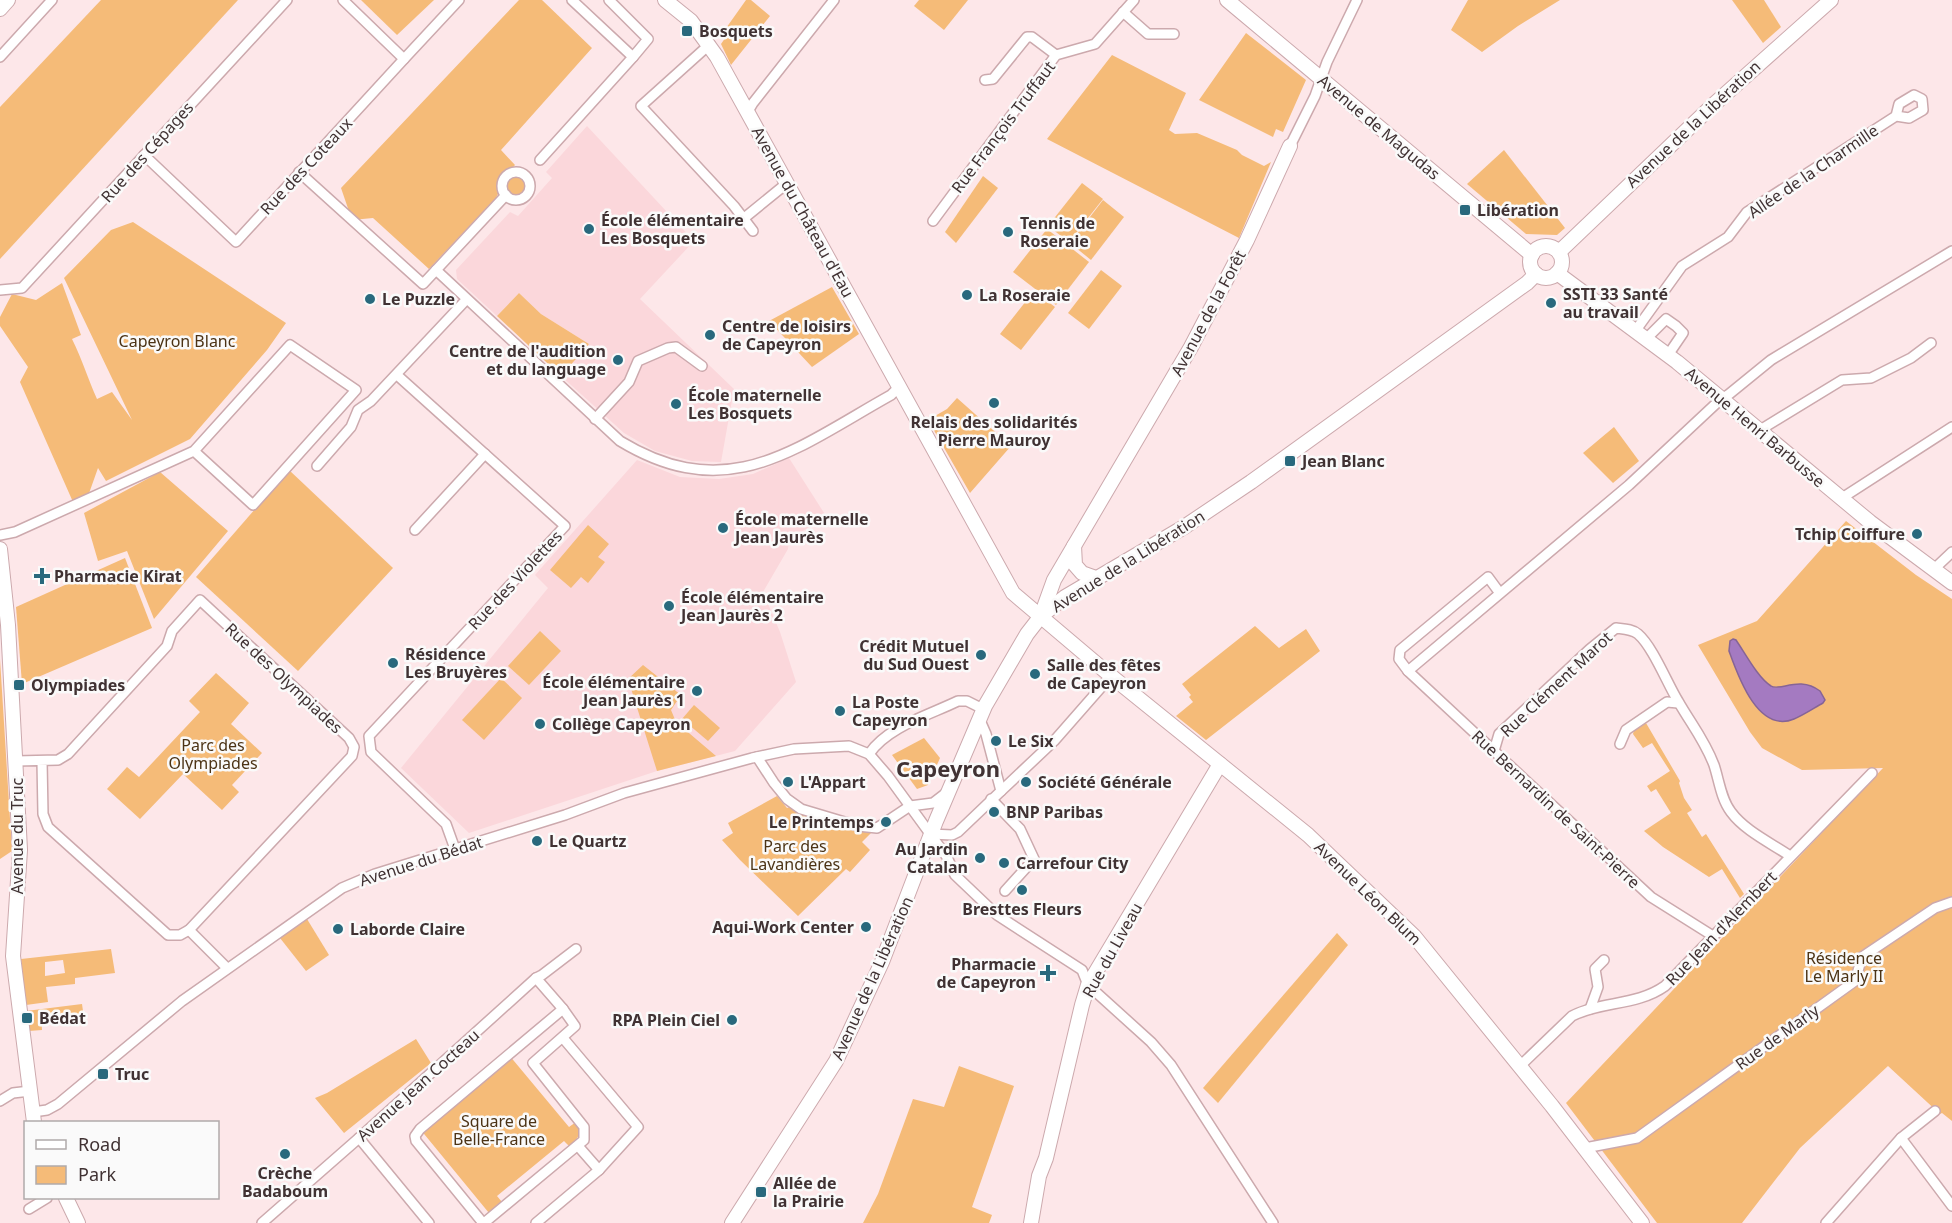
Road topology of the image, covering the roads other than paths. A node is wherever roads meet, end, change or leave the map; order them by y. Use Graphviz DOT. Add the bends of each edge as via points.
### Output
graph roads {
  1 [pos="8,0"];
  2 [pos="52,0"];
  3 [pos="287,0"];
  4 [pos="343,0"];
  5 [pos="459,0"];
  6 [pos="573,0"];
  7 [pos="609,0"];
  8 [pos="664,0"];
  9 [pos="834,0"];
  10 [pos="1134,0"];
  11 [pos="1227,0"];
  12 [pos="1357,0"];
  13 [pos="1831,0"];
  14 [pos="0,9"];
  15 [pos="1123,12"];
  16 [pos="1174,34"];
  17 [pos="710,45"];
  18 [pos="1056,55"];
  19 [pos="0,57"];
  20 [pos="633,57"];
  21 [pos="404,59"];
  22 [pos="1321,79"];
  23 [pos="985,80"];
  24 [pos="747,113"];
  25 [pos="1896,116"];
  26 [pos="1290,146"];
  27 [pos="144,155"];
  28 [pos="540,160"];
  29 [pos="299,172"];
  30 [pos="786,184"];
  31 [pos="506,195"];
  32 [pos="743,219"];
  33 [pos="933,221"];
  34 [pos="753,231"];
  35 [pos="1952,251"];
  36 [pos="1559,252"];
  37 [pos="1532,255"];
  38 [pos="436,270"];
  39 [pos="1557,273"];
  40 [pos="1531,279"];
  41 [pos="0,290"];
  42 [pos="466,300"];
  43 [pos="1641,334"];
  44 [pos="1931,343"];
  45 [pos="1668,355"];
  46 [pos="702,366"];
  47 [pos="397,375"];
  48 [pos="899,387"];
  49 [pos="1721,399"];
  50 [pos="595,418"];
  51 [pos="1952,427"];
  52 [pos="1760,430"];
  53 [pos="194,452"];
  54 [pos="485,454"];
  55 [pos="317,466"];
  56 [pos="1842,498"];
  57 [pos="415,530"];
  58 [pos="0,536"];
  59 [pos="1075,544"];
  60 [pos="0,549"];
  61 [pos="1952,552"];
  62 [pos="1933,570"];
  63 [pos="1096,579"];
  64 [pos="1952,583"];
  65 [pos="1499,592"];
  66 [pos="1041,616"];
  67 [pos="1408,671"];
  68 [pos="1111,676"];
  69 [pos="1678,702"];
  70 [pos="981,714"];
  71 [pos="1620,744"];
  72 [pos="1494,751"];
  73 [pos="869,754"];
  74 [pos="757,757"];
  75 [pos="16,761"];
  76 [pos="42,761"];
  77 [pos="1220,764"];
  78 [pos="1872,773"];
  79 [pos="948,791"];
  80 [pos="1001,791"];
  81 [pos="991,799"];
  82 [pos="910,806"];
  83 [pos="931,834"];
  84 [pos="455,849"];
  85 [pos="1790,856"];
  86 [pos="1005,891"];
  87 [pos="1952,902"];
  88 [pos="189,930"];
  89 [pos="1713,936"];
  90 [pos="576,949"];
  91 [pos="1604,960"];
  92 [pos="227,968"];
  93 [pos="536,978"];
  94 [pos="1088,985"];
  95 [pos="563,1009"];
  96 [pos="1590,1009"];
  97 [pos="563,1038"];
  98 [pos="1520,1066"];
  99 [pos="30,1091"];
  100 [pos="0,1101"];
  101 [pos="1935,1111"];
  102 [pos="34,1117"];
  103 [pos="359,1138"];
  104 [pos="1901,1138"];
  105 [pos="578,1146"];
  106 [pos="1584,1148"];
  107 [pos="599,1170"];
  108 [pos="44,1199"];
  109 [pos="67,1199"];
  110 [pos="1952,1206"];
  111 [pos="29,1209"];
  112 [pos="495,1219"];
  113 [pos="78,1223"];
  114 [pos="262,1223"];
  115 [pos="429,1223"];
  116 [pos="483,1223"];
  117 [pos="536,1223"];
  118 [pos="732,1223"];
  119 [pos="1031,1223"];
  120 [pos="1273,1223"];
  121 [pos="1642,1223"];
  122 [pos="1826,1223"];
  1 -- 14 [label="street"];
  2 -- 19 [label="street"];
  3 -- 27 [label="street, Rue des Cépages"];
  4 -- 21 [label="street"];
  5 -- 21 [label="street, Rue des Coteaux"];
  6 -- 20 [label="street"];
  7 -- 20 [label="street" via="648,39"];
  8 -- 17 [label="street, Avenue du Château d'Eau" via="691,21"];
  9 -- 24 [label="street"];
  10 -- 15 [label="street, Rue François Truffaut"];
  11 -- 22 [label="street, Avenue de Magudas"];
  12 -- 22 [label="street, Avenue de la Forêt"];
  13 -- 36 [label="street, Avenue de la Libération"];
  15 -- 16 [label="street" via="1148,34"];
  15 -- 18 [label="street, Rue François Truffaut" via="1095,45"];
  17 -- 24 [label="street, Avenue du Château d'Eau"];
  17 -- 32 [label="street" via="641,106"];
  18 -- 23 [label="street" via="1027,37 993,79"];
  18 -- 33 [label="street, Rue François Truffaut"];
  20 -- 28 [label="street"];
  21 -- 29 [label="street, Rue des Coteaux"];
  22 -- 26 [label="street, Avenue de la Forêt"];
  22 -- 37 [label="street, Avenue de Magudas"];
  24 -- 30 [label="street, Avenue du Château d'Eau"];
  25 -- 43 [label="street, Allée de la Charmille" via="1747,212 1728,237 1682,266"];
  26 -- 59 [label="street, Avenue de la Forêt" via="1191,347"];
  27 -- 29 [label="street, Rue des Coteaux" via="236,242"];
  27 -- 41 [label="street, Rue des Cépages" via="22,288"];
  29 -- 38 [label="street" via="423,284"];
  30 -- 32 [label="street"];
  30 -- 48 [label="street, Avenue du Château d'Eau"];
  31 -- 38 [label="street"];
  32 -- 34 [label="street"];
  35 -- 49 [label="street" via="1771,360"];
  36 -- 37 [label="street" via="1544,246"];
  36 -- 39 [label="street" via="1562,261"];
  37 -- 40 [label="street"];
  38 -- 42 [label="street"];
  39 -- 40 [label="street"];
  39 -- 43 [label="street, Avenue Henri Barbusse"];
  40 -- 63 [label="street, Avenue de la Libération" via="1251,482"];
  42 -- 47 [label="street"];
  42 -- 50 [label="street"];
  43 -- 45 [label="street, Avenue Henri Barbusse"];
  43 -- 45 [label="street" via="1666,320 1676,326 1683,333"];
  44 -- 52 [label="street" via="1879,375 1842,380"];
  45 -- 49 [label="street, Avenue Henri Barbusse"];
  46 -- 50 [label="street" via="676,347 638,361 629,382"];
  47 -- 54 [label="street"];
  47 -- 55 [label="street" via="358,410 351,427"];
  48 -- 50 [label="street" via="797,448 765,463 735,470 672,466 620,441"];
  48 -- 66 [label="street, Avenue du Château d'Eau" via="1013,593"];
  49 -- 52 [label="street, Avenue Henri Barbusse"];
  49 -- 65 [label="street" via="1629,485"];
  51 -- 56 [label="street"];
  52 -- 56 [label="street, Avenue Henri Barbusse"];
  53 -- 53 [label="street" via="290,345 356,390 253,505"];
  53 -- 58 [label="street"];
  54 -- 57 [label="street"];
  54 -- 84 [label="street, Rue des Violettes" via="565,526 369,736 371,752 446,824"];
  56 -- 62 [label="street, Avenue Henri Barbusse"];
  59 -- 63 [label="street" via="1075,565"];
  59 -- 66 [label="street, Avenue de la Forêt" via="1054,580"];
  60 -- 75 [label="street, Avenue du Truc"];
  61 -- 62 [label="street"];
  62 -- 64 [label="street, Avenue Henri Barbusse"];
  63 -- 66 [label="street, Avenue de la Libération"];
  65 -- 67 [label="street"];
  65 -- 67 [label="street" via="1488,577 1400,650 1399,659"];
  66 -- 68 [label="street, Avenue Léon Blum"];
  66 -- 70 [label="street, Avenue de la Libération"];
  67 -- 72 [label="street, Rue Bernardin de Saint-Pierre"];
  68 -- 77 [label="street, Avenue Léon Blum"];
  68 -- 80 [label="street" via="1054,741"];
  69 -- 71 [label="street" via="1667,702 1626,730"];
  69 -- 72 [label="street, Rue Clément Marot" via="1638,633 1616,628 1499,734"];
  69 -- 85 [label="street, Rue Clément Marot" via="1700,733 1732,813"];
  70 -- 73 [label="street" via="967,701 958,701 889,733"];
  70 -- 79 [label="street, Avenue de la Libération"];
  70 -- 80 [label="street"];
  72 -- 89 [label="street, Rue Bernardin de Saint-Pierre" via="1651,897"];
  73 -- 74 [label="street, Avenue du Bédat" via="849,746 825,746"];
  73 -- 82 [label="street"];
  74 -- 82 [label="street" via="787,799 801,809 877,828"];
  74 -- 84 [label="street, Avenue du Bédat" via="624,793"];
  75 -- 76 [label="street, Rue des Olympiades"];
  75 -- 99 [label="street, Avenue du Truc" via="20,850 13,956"];
  76 -- 88 [label="street" via="43,814 48,827 168,935"];
  76 -- 88 [label="street, Rue des Olympiades" via="58,760 68,754 167,646 172,631 200,600 349,738 354,747 352,756"];
  77 -- 94 [label="street, Rue du Liveau"];
  77 -- 98 [label="street, Avenue Léon Blum" via="1329,853 1414,936"];
  78 -- 85 [label="street, Rue Jean d'Alembert"];
  79 -- 82 [label="street" via="933,803"];
  79 -- 83 [label="street, Avenue de la Libération"];
  80 -- 81 [label="street"];
  81 -- 83 [label="street" via="952,835"];
  81 -- 86 [label="street" via="1020,829 1034,859"];
  82 -- 83 [label="street"];
  83 -- 94 [label="street" via="955,875 997,915 1082,970"];
  83 -- 118 [label="street, Avenue de la Libération" via="882,962 836,1061"];
  84 -- 92 [label="street, Avenue du Bédat" via="375,873 342,888"];
  85 -- 89 [label="street, Rue Jean d'Alembert"];
  87 -- 106 [label="street, Rue de Marly" via="1935,908 1862,957 1854,981 1637,1138"];
  88 -- 92 [label="street"];
  89 -- 96 [label="street, Rue Jean d'Alembert" via="1655,993"];
  90 -- 93 [label="street, Avenue Jean Cocteau"];
  91 -- 96 [label="street" via="1595,969 1598,987"];
  92 -- 102 [label="street, Avenue du Bédat" via="58,1104"];
  93 -- 95 [label="street"];
  93 -- 103 [label="street, Avenue Jean Cocteau"];
  94 -- 119 [label="street, Rue du Liveau" via="1039,1176"];
  94 -- 120 [label="street" via="1171,1065"];
  95 -- 97 [label="street" via="575,1026"];
  95 -- 116 [label="street" via="415,1136"];
  96 -- 98 [label="street, Rue Jean d'Alembert" via="1563,1023"];
  97 -- 105 [label="street" via="533,1063 584,1127 584,1140"];
  97 -- 107 [label="street" via="638,1127"];
  98 -- 106 [label="street, Avenue Léon Blum"];
  99 -- 100 [label="street"];
  99 -- 102 [label="street, Avenue du Truc"];
  101 -- 104 [label="street"];
  103 -- 114 [label="street, Avenue Jean Cocteau"];
  103 -- 115 [label="street"];
  104 -- 110 [label="street"];
  104 -- 122 [label="street"];
  105 -- 107 [label="street"];
  105 -- 112 [label="street"];
  106 -- 121 [label="street, Avenue Léon Blum"];
  107 -- 117 [label="street"];
  108 -- 111 [label="street"];
  109 -- 113 [label="street"];
  112 -- 116 [label="street"];
}
